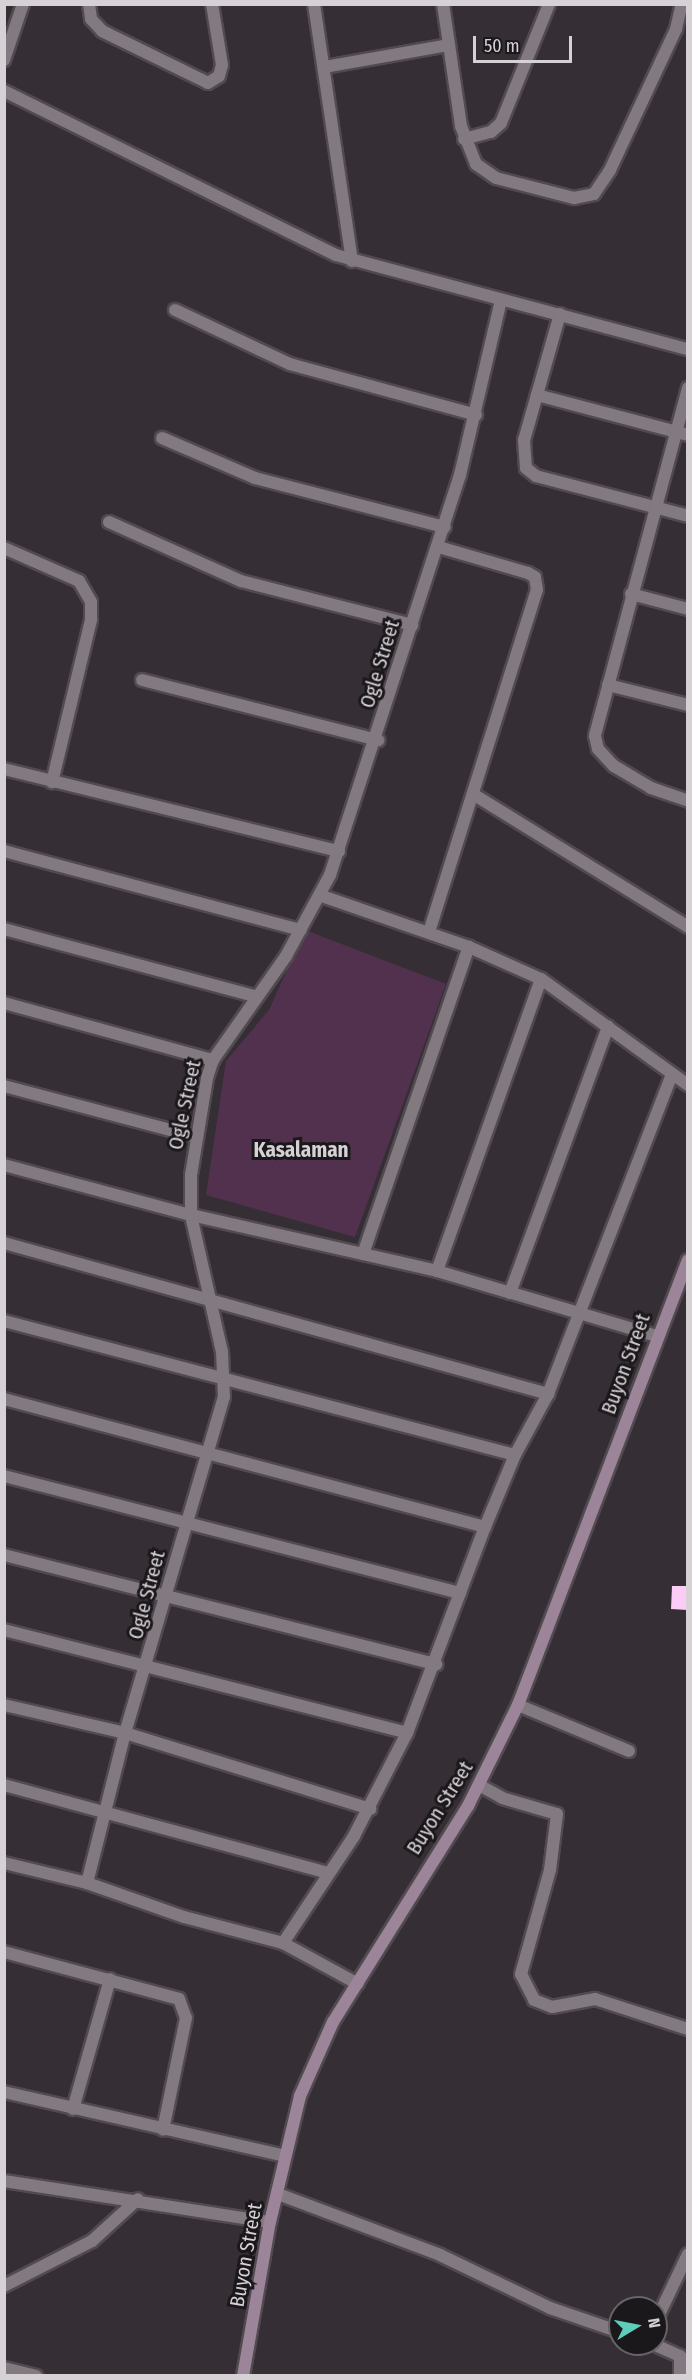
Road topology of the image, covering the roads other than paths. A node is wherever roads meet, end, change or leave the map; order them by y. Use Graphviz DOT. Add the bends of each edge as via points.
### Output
graph roads {
  1 [pos="23,4"];
  2 [pos="89,4"];
  3 [pos="212,4"];
  4 [pos="314,4"];
  5 [pos="443,4"];
  6 [pos="549,4"];
  7 [pos="682,4"];
  8 [pos="449,45"];
  9 [pos="4,60"];
  10 [pos="324,67"];
  11 [pos="4,91"];
  12 [pos="464,139"];
  13 [pos="352,261"];
  14 [pos="501,300"];
  15 [pos="175,310"];
  16 [pos="560,314"];
  17 [pos="687,349"];
  18 [pos="687,388"];
  19 [pos="537,395"];
  20 [pos="476,415"];
  21 [pos="682,434"];
  22 [pos="162,438"];
  23 [pos="654,508"];
  24 [pos="687,516"];
  25 [pos="109,522"];
  26 [pos="445,527"];
  27 [pos="439,547"];
  28 [pos="4,548"];
  29 [pos="631,594"];
  30 [pos="687,609"];
  31 [pos="412,625"];
  32 [pos="142,680"];
  33 [pos="608,686"];
  34 [pos="687,705"];
  35 [pos="378,740"];
  36 [pos="4,769"];
  37 [pos="52,782"];
  38 [pos="473,794"];
  39 [pos="687,801"];
  40 [pos="4,851"];
  41 [pos="339,851"];
  42 [pos="322,896"];
  43 [pos="687,927"];
  44 [pos="4,929"];
  45 [pos="302,930"];
  46 [pos="429,932"];
  47 [pos="470,947"];
  48 [pos="541,979"];
  49 [pos="257,997"];
  50 [pos="4,1003"];
  51 [pos="608,1026"];
  52 [pos="213,1060"];
  53 [pos="671,1077"];
  54 [pos="687,1085"];
  55 [pos="4,1086"];
  56 [pos="197,1137"];
  57 [pos="4,1165"];
  58 [pos="191,1215"];
  59 [pos="4,1243"];
  60 [pos="363,1254"];
  61 [pos="687,1260"];
  62 [pos="437,1271"];
  63 [pos="510,1293"];
  64 [pos="209,1297"];
  65 [pos="579,1312"];
  66 [pos="4,1321"];
  67 [pos="656,1336"];
  68 [pos="226,1377"];
  69 [pos="548,1394"];
  70 [pos="4,1399"];
  71 [pos="206,1454"];
  72 [pos="515,1455"];
  73 [pos="4,1476"];
  74 [pos="186,1526"];
  75 [pos="485,1527"];
  76 [pos="4,1555"];
  77 [pos="460,1593"];
  78 [pos="166,1597"];
  79 [pos="4,1630"];
  80 [pos="436,1664"];
  81 [pos="147,1670"];
  82 [pos="4,1705"];
  83 [pos="518,1705"];
  84 [pos="125,1733"];
  85 [pos="407,1733"];
  86 [pos="629,1751"];
  87 [pos="4,1785"];
  88 [pos="479,1785"];
  89 [pos="370,1809"];
  90 [pos="106,1810"];
  91 [pos="4,1863"];
  92 [pos="327,1873"];
  93 [pos="87,1883"];
  94 [pos="283,1943"];
  95 [pos="4,1953"];
  96 [pos="110,1979"];
  97 [pos="357,1984"];
  98 [pos="687,2029"];
  99 [pos="4,2092"];
  100 [pos="73,2109"];
  101 [pos="163,2130"];
  102 [pos="285,2156"];
  103 [pos="4,2181"];
  104 [pos="278,2194"];
  105 [pos="138,2199"];
  106 [pos="270,2222"];
  107 [pos="687,2254"];
  108 [pos="4,2286"];
  109 [pos="668,2296"];
  110 [pos="608,2328"];
  111 [pos="668,2351"];
  112 [pos="4,2368"];
  113 [pos="36,2376"];
  114 [pos="243,2376"];
  115 [pos="680,2376"];
  1 -- 9 [label="street"];
  2 -- 3 [label="street" via="91,19 102,32 207,83 219,76 222,66"];
  4 -- 10 [label="street"];
  5 -- 8 [label="street"];
  6 -- 12 [label="street" via="501,123 491,132"];
  7 -- 12 [label="street" via="676,29 610,170 594,194 568,198 496,178 476,164"];
  8 -- 10 [label="street"];
  8 -- 12 [label="street"];
  10 -- 13 [label="street"];
  11 -- 13 [label="street" via="316,247"];
  13 -- 14 [label="street"];
  14 -- 16 [label="street"];
  14 -- 20 [label="street, Ogle Street"];
  15 -- 20 [label="street" via="300,367"];
  16 -- 17 [label="street"];
  16 -- 19 [label="street"];
  18 -- 21 [label="street"];
  19 -- 21 [label="street"];
  19 -- 23 [label="street" via="524,440 524,461 530,474"];
  20 -- 26 [label="street, Ogle Street"];
  21 -- 23 [label="street"];
  22 -- 26 [label="street" via="255,478"];
  23 -- 24 [label="street"];
  23 -- 29 [label="street"];
  25 -- 31 [label="street" via="242,582"];
  26 -- 27 [label="street, Ogle Street"];
  27 -- 31 [label="street, Ogle Street"];
  27 -- 38 [label="street" via="528,573 537,583"];
  28 -- 37 [label="street" via="78,581 91,602 91,620"];
  29 -- 30 [label="street"];
  29 -- 33 [label="street"];
  31 -- 35 [label="street, Ogle Street"];
  32 -- 35 [label="street"];
  33 -- 34 [label="street"];
  33 -- 39 [label="street" via="595,736 604,758 651,788"];
  35 -- 41 [label="street, Ogle Street"];
  36 -- 37 [label="street"];
  37 -- 41 [label="street"];
  38 -- 43 [label="street"];
  38 -- 46 [label="street"];
  40 -- 45 [label="street"];
  41 -- 42 [label="street, Ogle Street"];
  42 -- 45 [label="street, Ogle Street"];
  42 -- 46 [label="street"];
  44 -- 49 [label="street"];
  45 -- 49 [label="street, Ogle Street"];
  46 -- 47 [label="street"];
  47 -- 48 [label="street"];
  47 -- 60 [label="street"];
  48 -- 51 [label="street"];
  48 -- 62 [label="street"];
  49 -- 52 [label="street, Ogle Street"];
  50 -- 52 [label="street"];
  51 -- 53 [label="street"];
  51 -- 63 [label="street"];
  52 -- 56 [label="street, Ogle Street"];
  53 -- 54 [label="street"];
  53 -- 65 [label="street"];
  55 -- 56 [label="street"];
  56 -- 58 [label="street, Ogle Street"];
  57 -- 58 [label="street"];
  58 -- 60 [label="street"];
  58 -- 64 [label="street, Ogle Street"];
  59 -- 64 [label="street"];
  60 -- 62 [label="street"];
  61 -- 67 [label="main road, Buyon Street"];
  62 -- 63 [label="street"];
  63 -- 65 [label="street"];
  64 -- 68 [label="street, Ogle Street"];
  64 -- 69 [label="street"];
  65 -- 67 [label="street"];
  65 -- 69 [label="street"];
  66 -- 68 [label="street"];
  67 -- 83 [label="main road, Buyon Street"];
  68 -- 71 [label="street, Ogle Street"];
  68 -- 72 [label="street"];
  69 -- 72 [label="street"];
  70 -- 71 [label="street"];
  71 -- 74 [label="street, Ogle Street"];
  71 -- 75 [label="street"];
  72 -- 75 [label="street"];
  73 -- 74 [label="street"];
  74 -- 77 [label="street"];
  74 -- 78 [label="street, Ogle Street"];
  75 -- 77 [label="street"];
  76 -- 78 [label="street"];
  77 -- 80 [label="street"];
  78 -- 80 [label="street"];
  78 -- 81 [label="street, Ogle Street"];
  79 -- 81 [label="street"];
  80 -- 85 [label="street"];
  81 -- 84 [label="street, Ogle Street"];
  81 -- 85 [label="street"];
  82 -- 84 [label="street"];
  83 -- 86 [label="street"];
  83 -- 88 [label="main road, Buyon Street"];
  84 -- 89 [label="street"];
  84 -- 90 [label="street, Ogle Street"];
  85 -- 89 [label="street"];
  87 -- 90 [label="street"];
  88 -- 97 [label="main road, Buyon Street"];
  88 -- 98 [label="street" via="502,1798 557,1814 550,1870 521,1974 534,2000 552,2007 595,1999"];
  89 -- 92 [label="street"];
  90 -- 92 [label="street"];
  90 -- 93 [label="street, Ogle Street"];
  91 -- 93 [label="street"];
  92 -- 94 [label="street"];
  93 -- 94 [label="street" via="184,1917"];
  94 -- 97 [label="street"];
  95 -- 96 [label="street"];
  96 -- 100 [label="street"];
  96 -- 101 [label="street" via="170,1994 184,2007 180,2058"];
  97 -- 102 [label="main road, Buyon Street" via="333,2022 300,2096"];
  99 -- 100 [label="street"];
  100 -- 101 [label="street"];
  101 -- 102 [label="street"];
  102 -- 104 [label="main road, Buyon Street"];
  103 -- 105 [label="street"];
  104 -- 106 [label="main road, Buyon Street"];
  104 -- 110 [label="street" via="440,2255 550,2308"];
  105 -- 106 [label="street"];
  105 -- 108 [label="street" via="92,2241"];
  106 -- 114 [label="main road, Buyon Street"];
  107 -- 109 [label="street"];
  111 -- 115 [label="street" via="680,2356"];
  112 -- 113 [label="street"];
}
